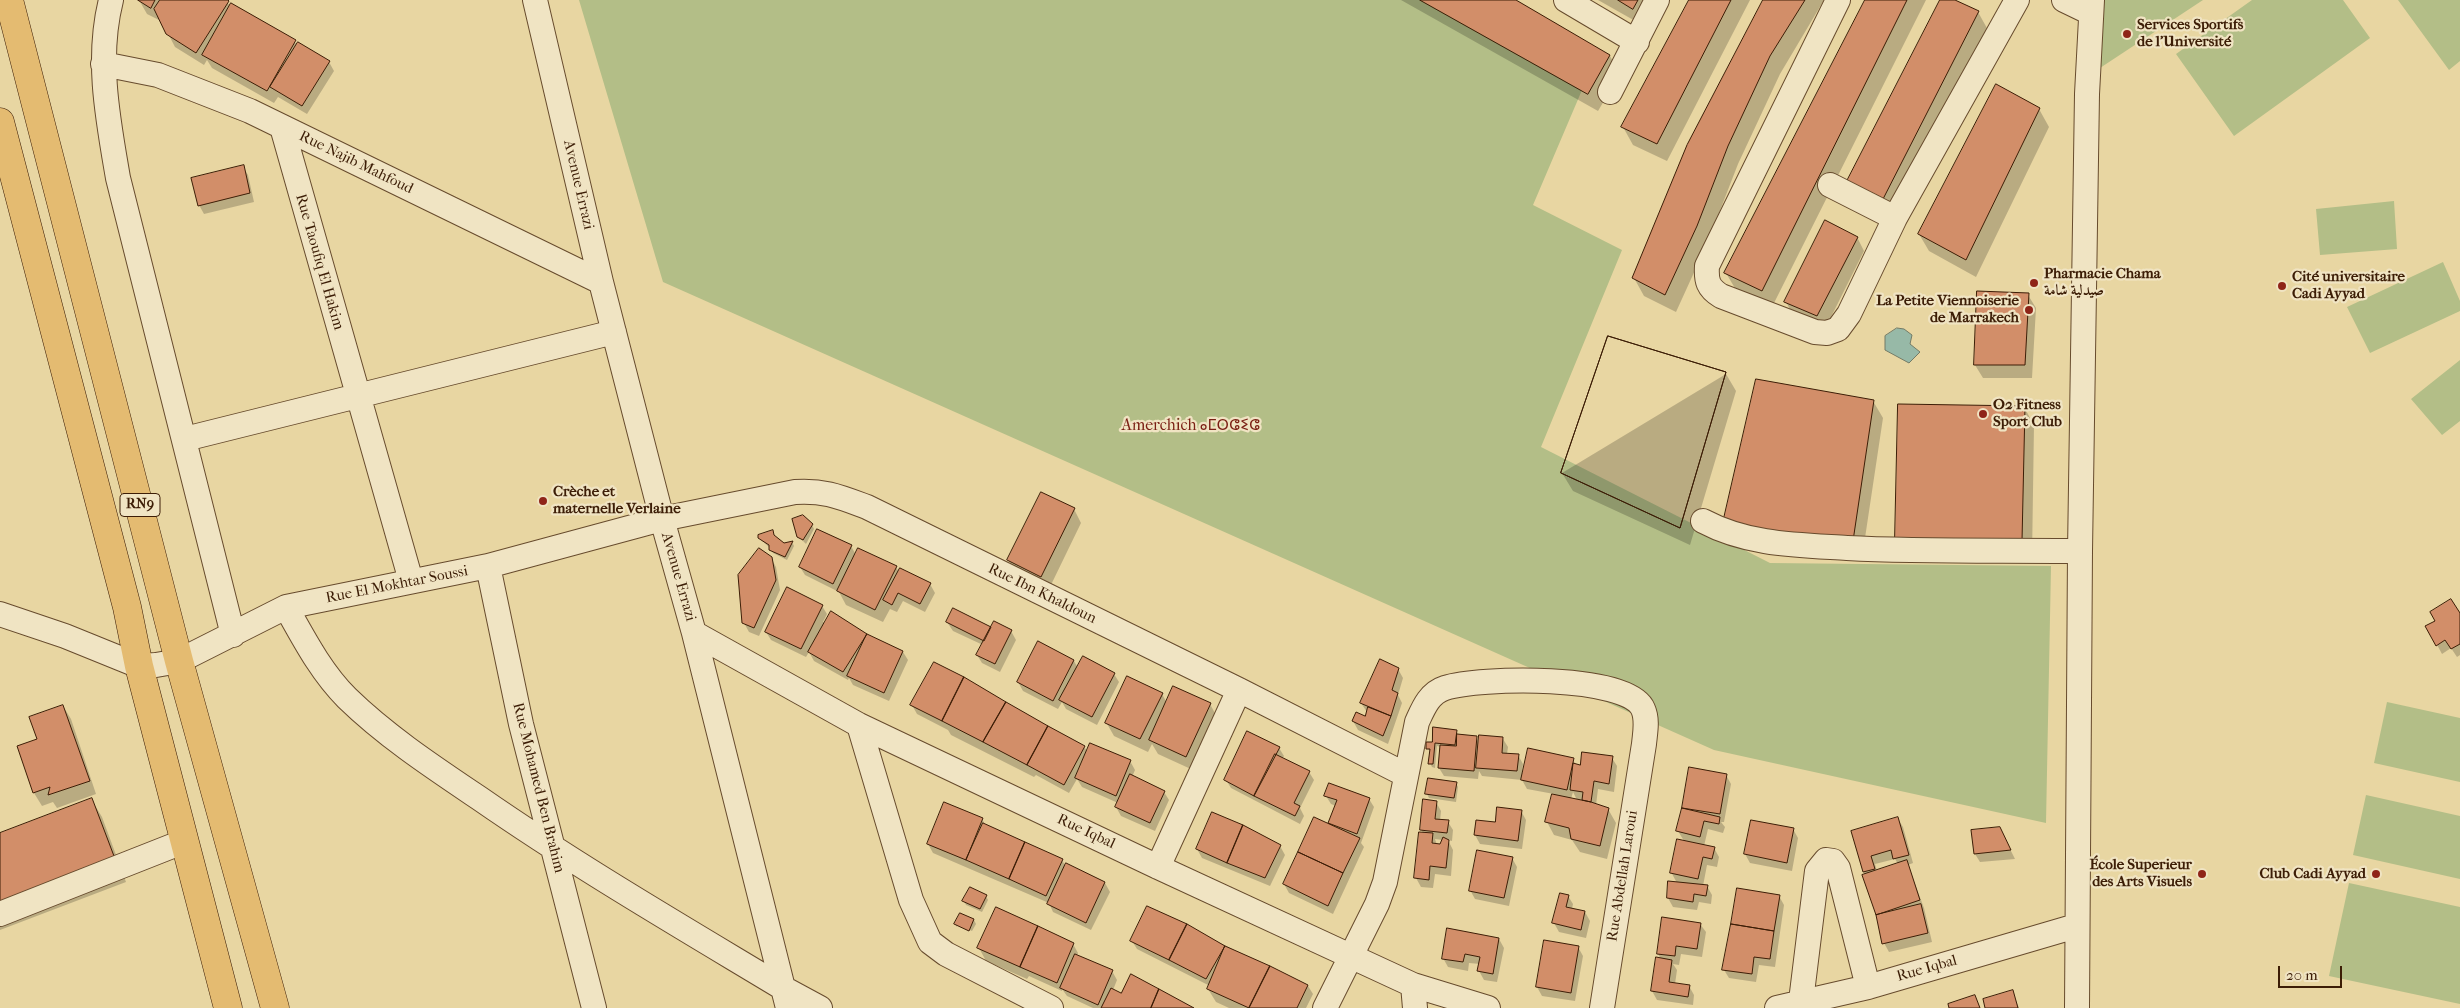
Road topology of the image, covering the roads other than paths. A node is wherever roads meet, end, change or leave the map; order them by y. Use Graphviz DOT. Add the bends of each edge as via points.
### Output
graph roads {
  1 [pos="9,0"];
  2 [pos="111,0"];
  3 [pos="535,0"];
  4 [pos="1566,0"];
  5 [pos="1657,0"];
  6 [pos="1838,0"];
  7 [pos="2017,0"];
  8 [pos="2064,0"];
  9 [pos="2091,6"];
  10 [pos="1637,42"];
  11 [pos="103,64"];
  12 [pos="1610,92"];
  13 [pos="0,122"];
  14 [pos="282,126"];
  15 [pos="7,181"];
  16 [pos="1830,184"];
  17 [pos="1895,218"];
  18 [pos="601,282"];
  19 [pos="614,332"];
  20 [pos="357,397"];
  21 [pos="185,439"];
  22 [pos="662,519"];
  23 [pos="1703,521"];
  24 [pos="2080,551"];
  25 [pos="488,566"];
  26 [pos="411,581"];
  27 [pos="286,607"];
  28 [pos="0,614"];
  29 [pos="694,633"];
  30 [pos="233,635"];
  31 [pos="179,661"];
  32 [pos="139,666"];
  33 [pos="1239,690"];
  34 [pos="859,725"];
  35 [pos="1406,775"];
  36 [pos="185,841"];
  37 [pos="553,849"];
  38 [pos="1158,866"];
  39 [pos="0,914"];
  40 [pos="2076,926"];
  41 [pos="1351,956"];
  42 [pos="1413,985"];
  43 [pos="1868,987"];
  44 [pos="786,998"];
  45 [pos="1801,1001"];
  46 [pos="228,1008"];
  47 [pos="275,1008"];
  48 [pos="594,1008"];
  49 [pos="820,1008"];
  50 [pos="1051,1008"];
  51 [pos="1325,1008"];
  52 [pos="1415,1008"];
  53 [pos="1488,1008"];
  54 [pos="1602,1008"];
  55 [pos="1777,1008"];
  56 [pos="2076,1008"];
  1 -- 31 [label="main road, RN9"];
  2 -- 11 [label="street"];
  3 -- 18 [label="street, Avenue Errazi"];
  4 -- 10 [label="street"];
  5 -- 10 [label="street"];
  6 -- 17 [label="street" via="1707,266 1706,279 1712,290 1721,296 1815,332 1827,333 1838,329 1848,314"];
  7 -- 17 [label="street"];
  8 -- 9 [label="street"];
  9 -- 24 [label="street"];
  10 -- 12 [label="street"];
  11 -- 14 [label="street, Rue Najib Mahfoud" via="136,69 185,84"];
  11 -- 21 [label="street" via="118,178"];
  13 -- 15 [label="main road, RN9"];
  14 -- 18 [label="street, Rue Najib Mahfoud"];
  14 -- 20 [label="street, Rue Taoufiq El Hakim"];
  15 -- 32 [label="main road, RN9" via="124,598"];
  16 -- 17 [label="street"];
  18 -- 19 [label="street, Avenue Errazi"];
  19 -- 20 [label="street"];
  19 -- 22 [label="street, Avenue Errazi"];
  20 -- 21 [label="street"];
  20 -- 26 [label="street, Rue Taoufiq El Hakim"];
  21 -- 30 [label="street"];
  22 -- 25 [label="street, Rue El Mokhtar Soussi"];
  22 -- 29 [label="street, Avenue Errazi"];
  22 -- 33 [label="street, Rue Ibn Khaldoun" via="795,492 830,493 867,507"];
  23 -- 24 [label="street" via="1741,536 1794,545 1888,550"];
  24 -- 40 [label="street"];
  25 -- 26 [label="street, Rue El Mokhtar Soussi"];
  25 -- 37 [label="street, Rue Mohamed Ben Brahim" via="520,724"];
  26 -- 27 [label="street, Rue El Mokhtar Soussi"];
  27 -- 30 [label="street, Rue El Mokhtar Soussi"];
  27 -- 37 [label="street" via="319,666 377,726"];
  28 -- 32 [label="street"];
  29 -- 34 [label="street, Rue Iqbal"];
  29 -- 44 [label="street, Avenue Errazi"];
  30 -- 31 [label="street, Rue El Mokhtar Soussi"];
  31 -- 32 [label="street, Rue El Mokhtar Soussi"];
  31 -- 47 [label="main road, RN9"];
  32 -- 36 [label="main road, RN9"];
  33 -- 35 [label="street, Rue Ibn Khaldoun"];
  33 -- 38 [label="street"];
  34 -- 38 [label="street, Rue Iqbal"];
  34 -- 50 [label="street" via="910,900 930,942 946,954"];
  35 -- 41 [label="street, Rue Abdellah Laroui" via="1385,882"];
  35 -- 54 [label="street, Rue Abdellah Laroui" via="1417,722 1426,701 1444,688 1491,681 1550,681 1611,688 1634,698 1643,709 1646,726"];
  36 -- 39 [label="street"];
  36 -- 46 [label="main road, RN9"];
  37 -- 44 [label="street"];
  37 -- 48 [label="street, Rue Mohamed Ben Brahim"];
  38 -- 41 [label="street, Rue Iqbal"];
  40 -- 43 [label="street, Rue Iqbal"];
  40 -- 56 [label="street"];
  41 -- 42 [label="street, Rue Iqbal"];
  41 -- 51 [label="street, Rue Abdellah Laroui"];
  42 -- 52 [label="street"];
  42 -- 53 [label="street, Rue Iqbal"];
  43 -- 45 [label="street, Rue Iqbal"];
  43 -- 45 [label="street" via="1838,868 1833,861 1826,860 1817,871"];
  44 -- 49 [label="street"];
  45 -- 55 [label="street, Rue Iqbal"];
}
